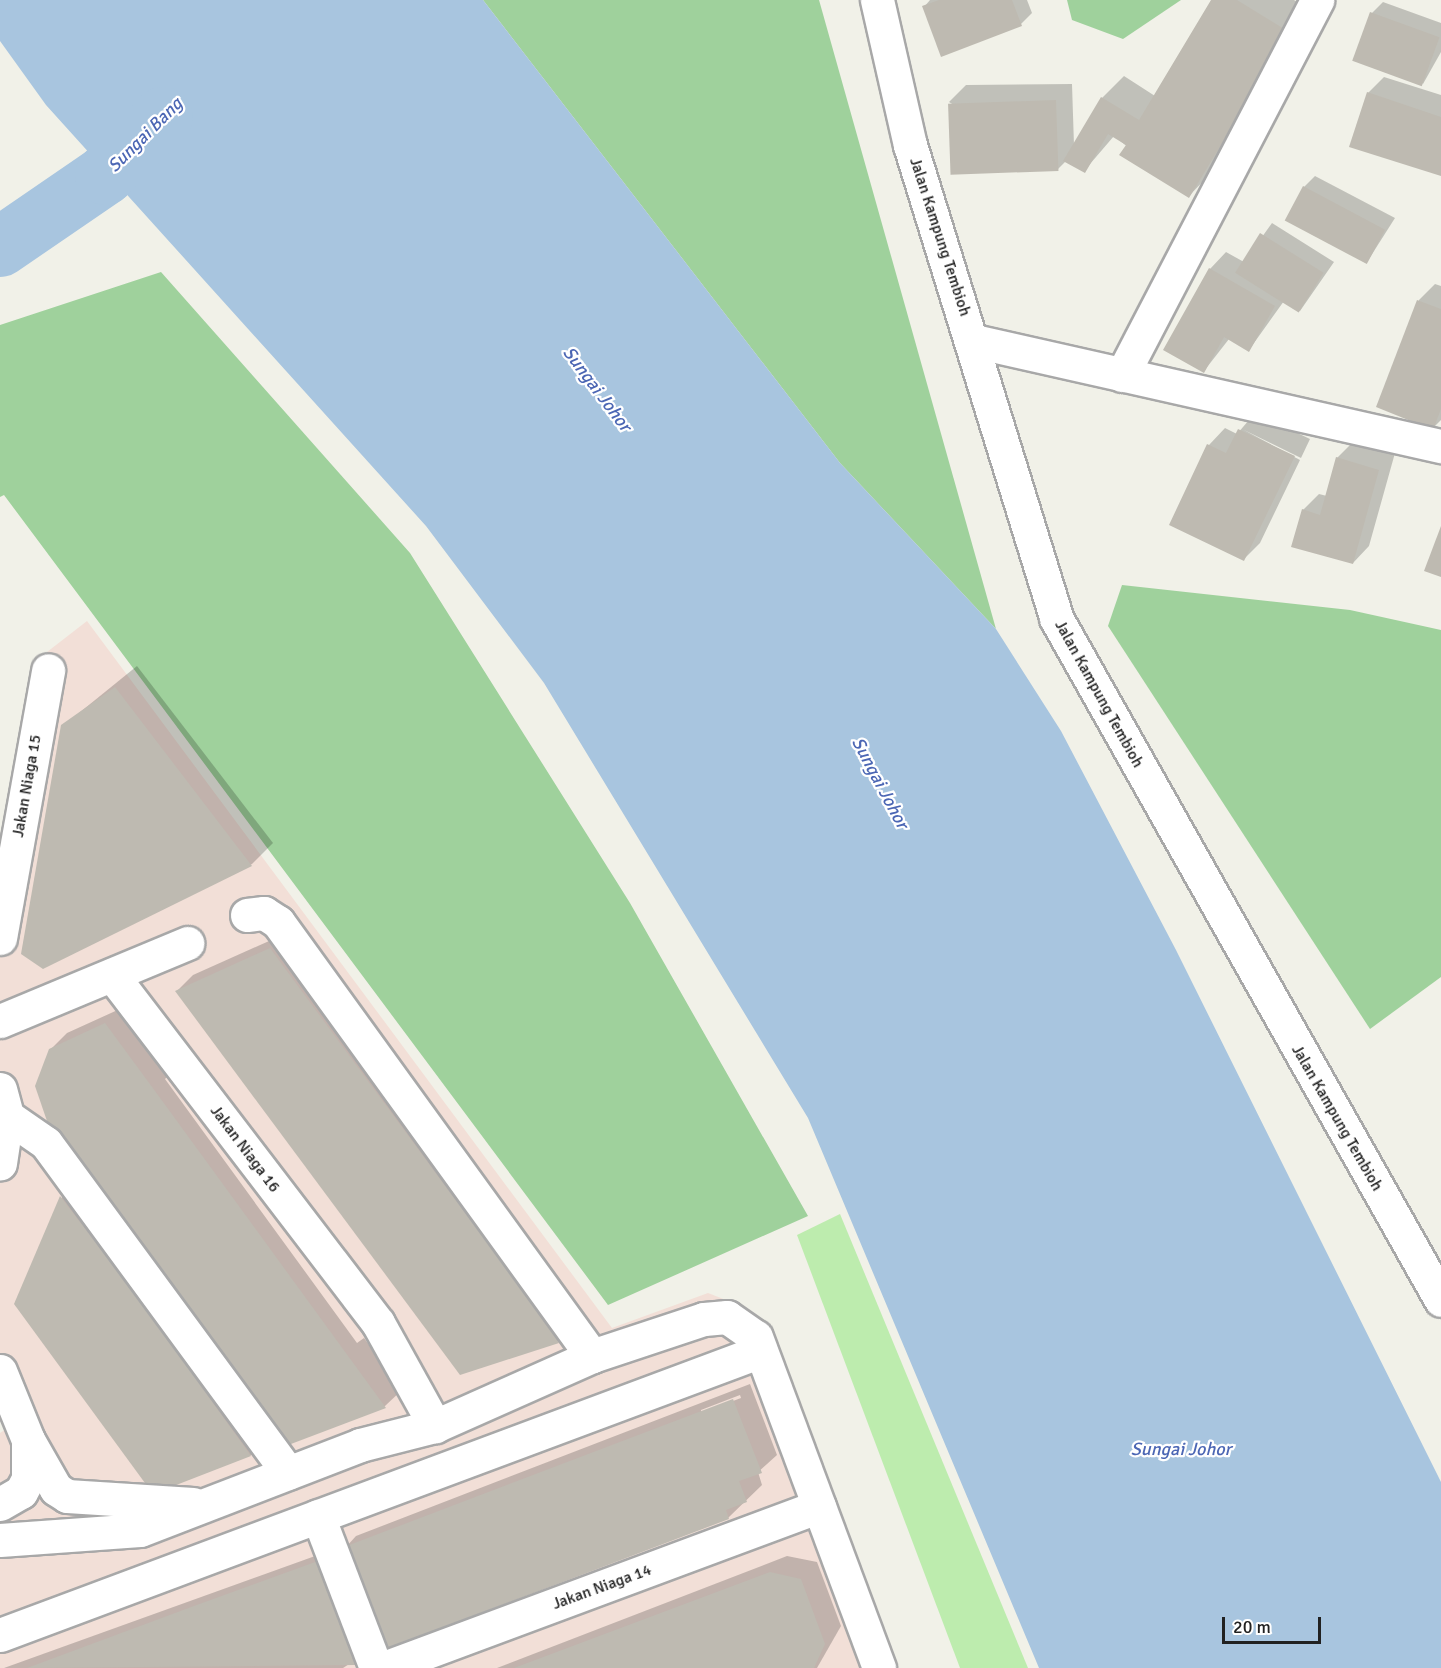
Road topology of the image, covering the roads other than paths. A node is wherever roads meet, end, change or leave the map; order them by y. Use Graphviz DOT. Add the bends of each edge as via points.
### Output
graph roads {
  1 [pos="877,0"];
  2 [pos="1317,0"];
  3 [pos="974,341"];
  4 [pos="1122,375"];
  5 [pos="1441,446"];
  6 [pos="48,670"];
  7 [pos="247,915"];
  8 [pos="0,938"];
  9 [pos="187,943"];
  10 [pos="112,975"];
  11 [pos="0,1021"];
  12 [pos="4,1103"];
  13 [pos="0,1163"];
  14 [pos="1440,1293"];
  15 [pos="761,1351"];
  16 [pos="592,1356"];
  17 [pos="0,1371"];
  18 [pos="435,1426"];
  19 [pos="28,1440"];
  20 [pos="288,1473"];
  21 [pos="0,1504"];
  22 [pos="207,1504"];
  23 [pos="819,1506"];
  24 [pos="318,1516"];
  25 [pos="0,1540"];
  26 [pos="0,1635"];
  27 [pos="376,1668"];
  28 [pos="384,1668"];
  29 [pos="879,1668"];
  1 -- 3 [label="street, Jalan Kampung Tembioh" via="910,145"];
  2 -- 4 [label="street"];
  3 -- 4 [label="street"];
  3 -- 14 [label="street, Jalan Kampung Tembioh" via="1056,618"];
  4 -- 5 [label="street"];
  6 -- 8 [label="street, Jakan Niaga 15"];
  7 -- 16 [label="street" via="264,913 278,922"];
  9 -- 10 [label="street"];
  10 -- 11 [label="street"];
  10 -- 18 [label="street, Jakan Niaga 16" via="378,1323"];
  12 -- 13 [label="street"];
  12 -- 20 [label="street" via="46,1143"];
  15 -- 16 [label="street" via="743,1323 727,1317 704,1319"];
  15 -- 23 [label="street"];
  15 -- 24 [label="street"];
  16 -- 18 [label="street"];
  17 -- 19 [label="street"];
  18 -- 20 [label="street" via="360,1445"];
  19 -- 21 [label="street" via="28,1479 21,1492"];
  19 -- 22 [label="street" via="57,1489 67,1496"];
  20 -- 22 [label="street"];
  22 -- 25 [label="street" via="140,1530"];
  23 -- 28 [label="street, Jakan Niaga 14"];
  23 -- 29 [label="street"];
  24 -- 26 [label="street"];
  24 -- 27 [label="street"];
}
